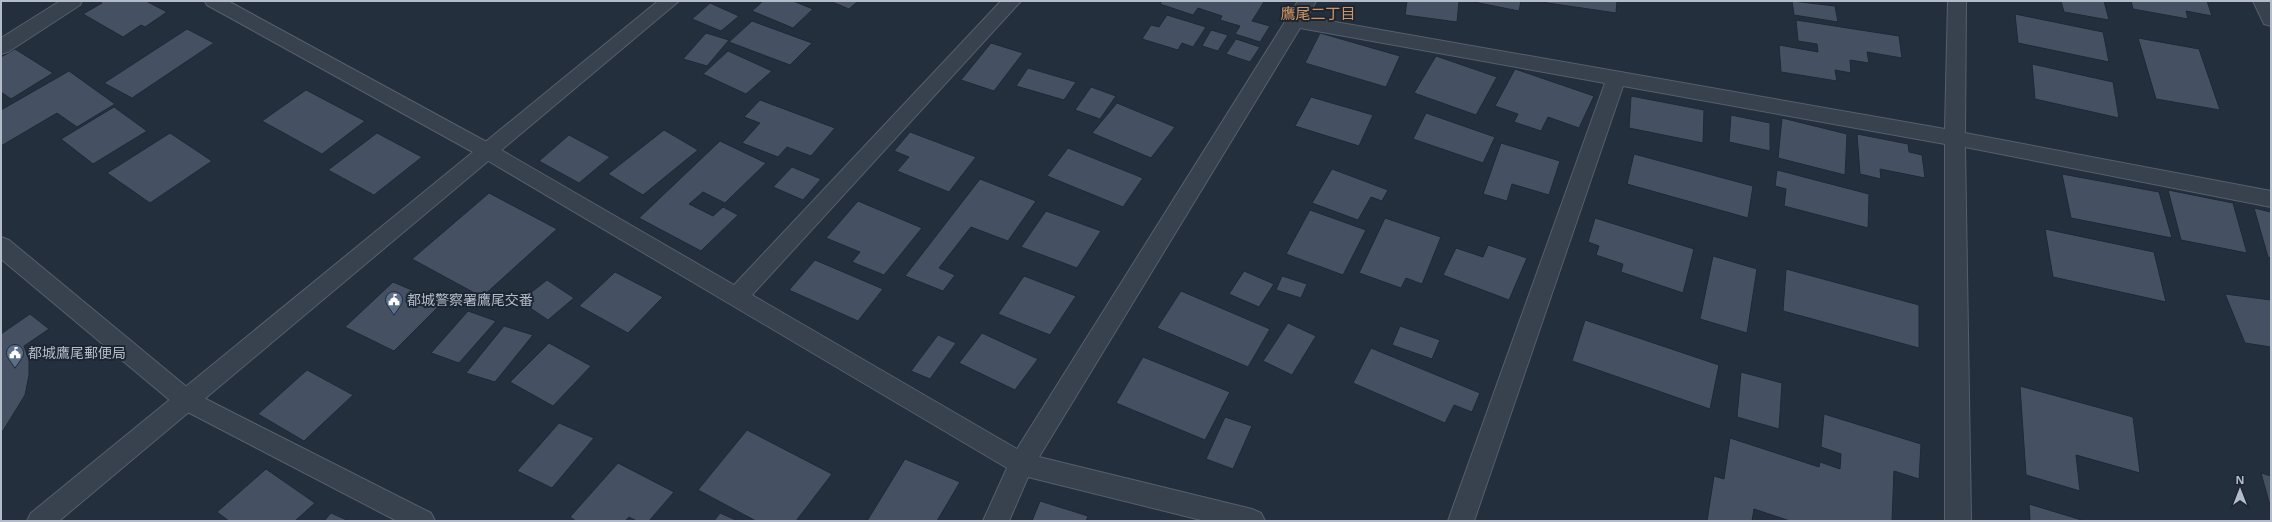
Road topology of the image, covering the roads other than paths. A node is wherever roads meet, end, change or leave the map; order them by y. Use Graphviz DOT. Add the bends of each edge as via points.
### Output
graph roads {
  1 [pos="72,1"];
  2 [pos="214,1"];
  3 [pos="670,1"];
  4 [pos="1012,1"];
  5 [pos="1307,1"];
  6 [pos="1957,1"];
  7 [pos="2262,1"];
  8 [pos="2271,20"];
  9 [pos="1294,21"];
  10 [pos="1,47"];
  11 [pos="1616,78"];
  12 [pos="1955,138"];
  13 [pos="487,151"];
  14 [pos="2271,199"];
  15 [pos="1,246"];
  16 [pos="736,298"];
  17 [pos="186,400"];
  18 [pos="1021,464"];
  19 [pos="40,521"];
  20 [pos="422,521"];
  21 [pos="996,521"];
  22 [pos="1252,521"];
  23 [pos="1461,521"];
  24 [pos="1958,521"];
  1 -- 10 [label="street"];
  2 -- 13 [label="street"];
  3 -- 13 [label="street"];
  4 -- 16 [label="street"];
  5 -- 9 [label="street"];
  6 -- 12 [label="street"];
  7 -- 8 [label="street"];
  9 -- 11 [label="street"];
  9 -- 18 [label="street"];
  11 -- 12 [label="street"];
  11 -- 23 [label="street"];
  12 -- 14 [label="street"];
  12 -- 24 [label="street"];
  13 -- 16 [label="street"];
  13 -- 17 [label="street"];
  15 -- 17 [label="street"];
  16 -- 18 [label="street"];
  17 -- 19 [label="street"];
  17 -- 20 [label="street"];
  18 -- 21 [label="street"];
  18 -- 22 [label="street"];
}
